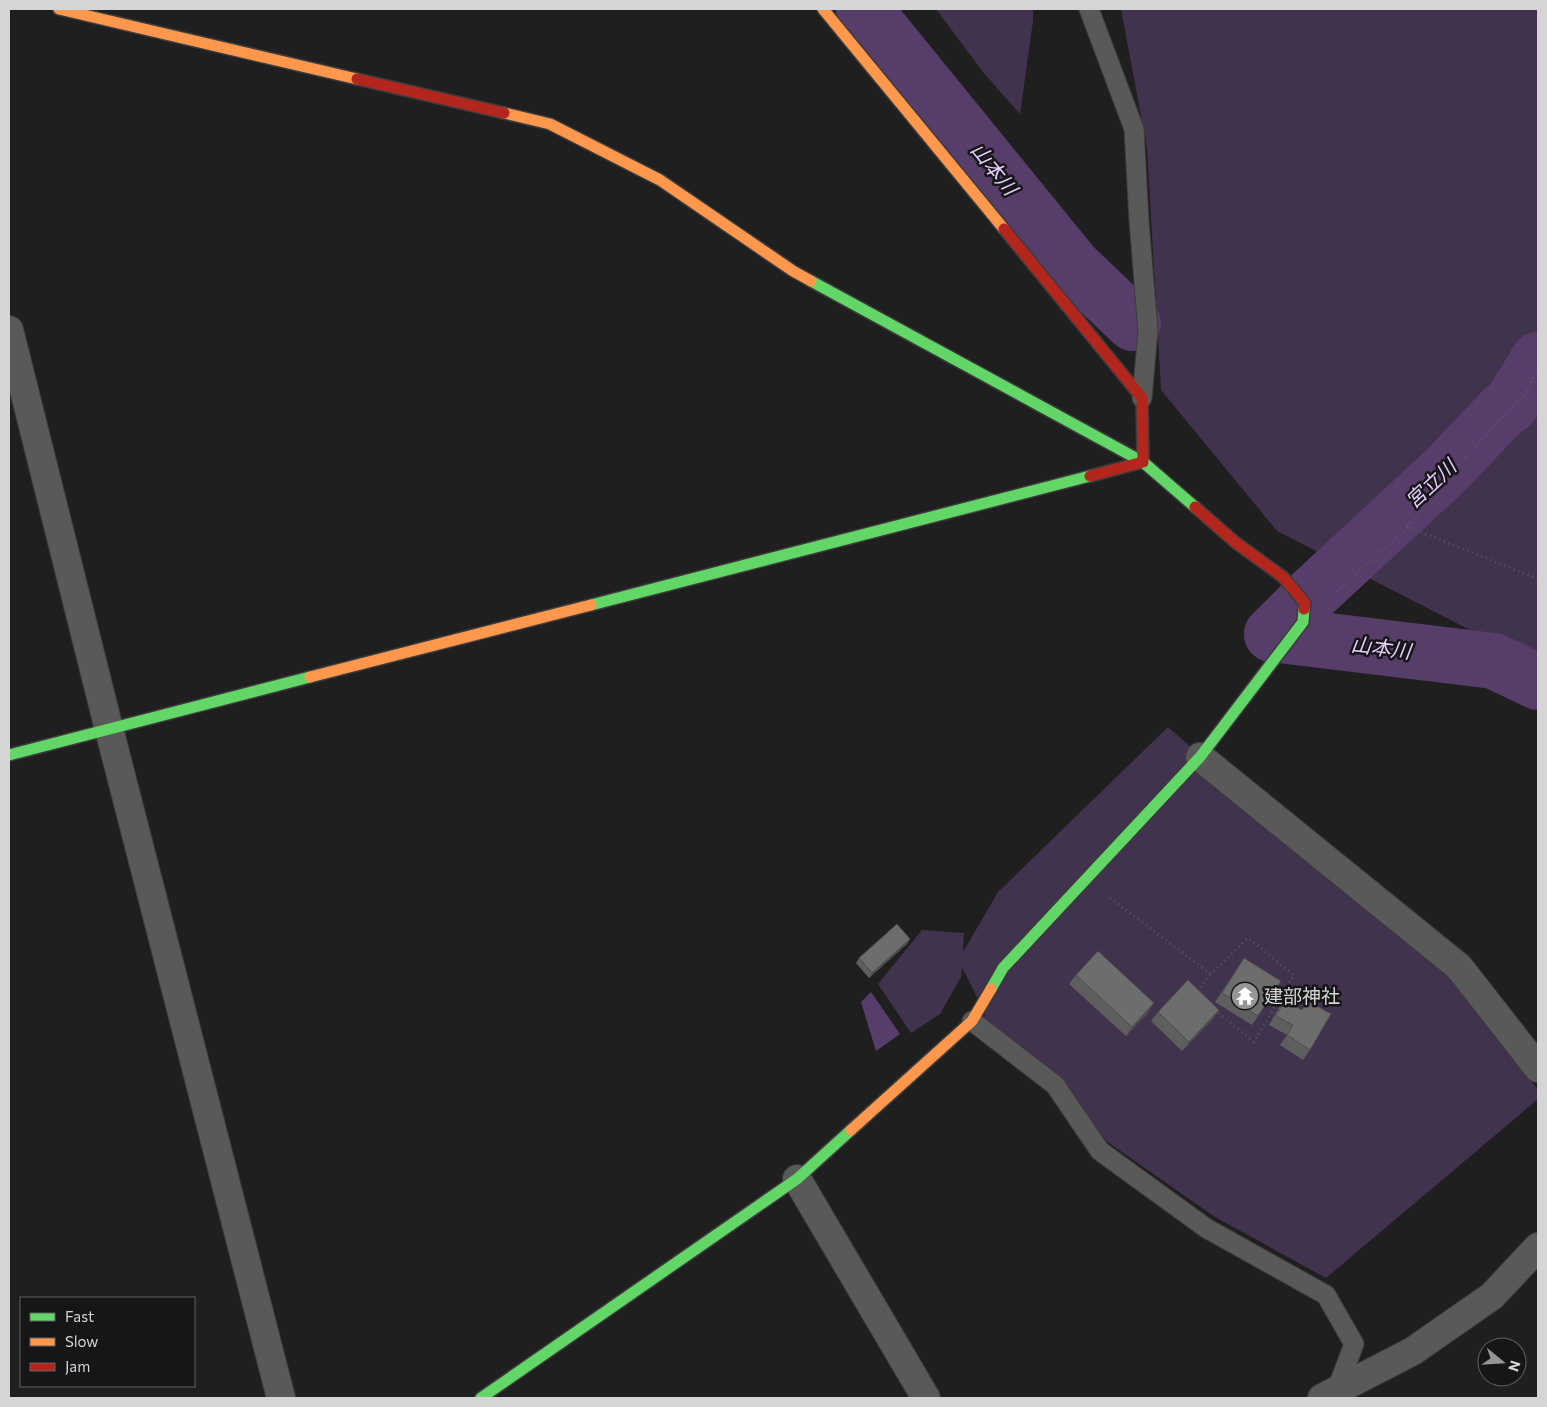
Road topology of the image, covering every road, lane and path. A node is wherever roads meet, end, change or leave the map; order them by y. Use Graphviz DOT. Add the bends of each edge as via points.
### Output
graph roads {
  1 [pos="59,9"];
  2 [pos="824,9"];
  3 [pos="1089,9"];
  4 [pos="9,330"];
  5 [pos="1538,368"];
  6 [pos="1142,398"];
  7 [pos="1143,462"];
  8 [pos="1408,527"];
  9 [pos="1538,579"];
  10 [pos="1303,622"];
  11 [pos="108,729"];
  12 [pos="9,755"];
  13 [pos="1200,757"];
  14 [pos="1085,880"];
  15 [pos="1211,974"];
  16 [pos="1194,994"];
  17 [pos="1210,1006"];
  18 [pos="972,1021"];
  19 [pos="1538,1068"];
  20 [pos="796,1179"];
  21 [pos="1538,1247"];
  22 [pos="1329,1394"];
  23 [pos="281,1398"];
  24 [pos="481,1398"];
  25 [pos="926,1398"];
  1 -- 7 [label="street" via="550,124 660,180 793,271"];
  2 -- 6 [label="street"];
  3 -- 6 [label="lane" via="1134,129 1148,331"];
  4 -- 11 [label="street"];
  5 -- 8 [label="path" via="1526,391 1438,486"];
  6 -- 7 [label="street"];
  7 -- 10 [label="street" via="1235,542 1283,577 1305,603"];
  7 -- 11 [label="street"];
  8 -- 9 [label="path"];
  8 -- 10 [label="path"];
  10 -- 13 [label="street"];
  11 -- 12 [label="street"];
  11 -- 23 [label="street"];
  13 -- 14 [label="street"];
  13 -- 19 [label="street" via="1459,967"];
  14 -- 15 [label="path"];
  14 -- 18 [label="street" via="1003,968"];
  15 -- 16 [label="path"];
  15 -- 17 [label="path" via="1248,938 1294,976 1254,1042"];
  18 -- 20 [label="street"];
  18 -- 22 [label="lane" via="1055,1085 1100,1151 1206,1228 1326,1295 1354,1344"];
  20 -- 24 [label="street"];
  20 -- 25 [label="street"];
  21 -- 22 [label="street" via="1492,1296 1413,1350"];
}
